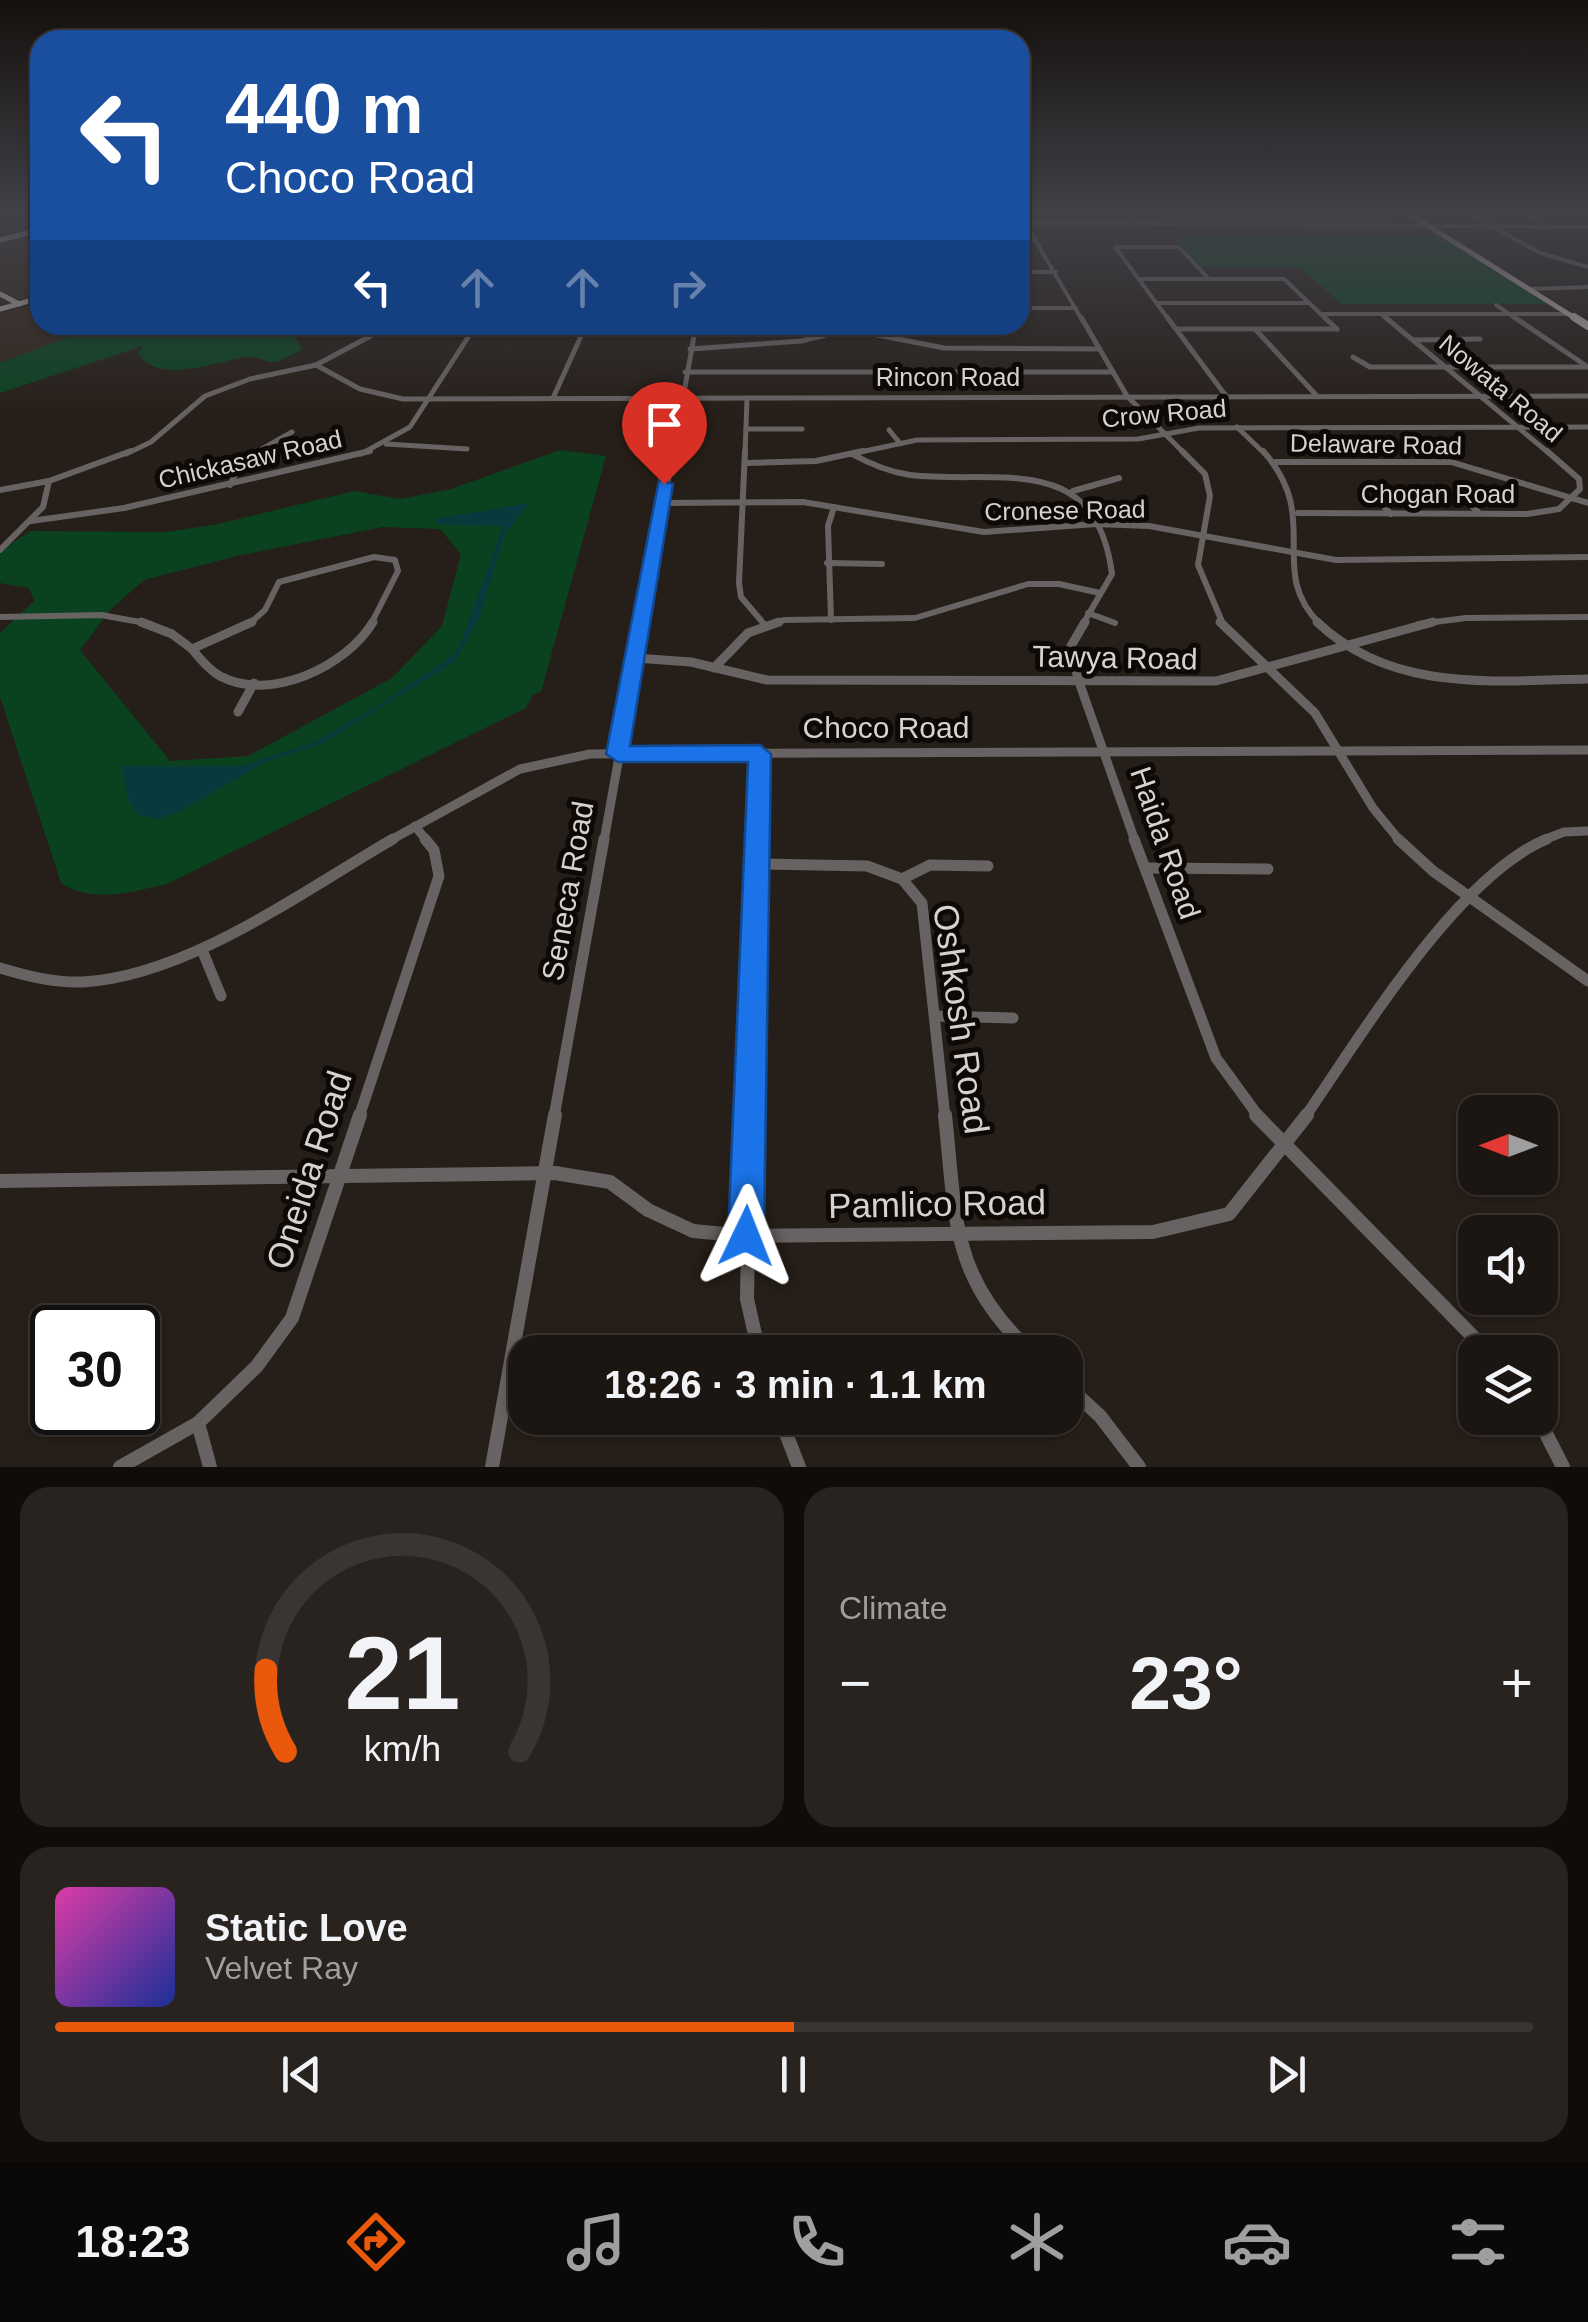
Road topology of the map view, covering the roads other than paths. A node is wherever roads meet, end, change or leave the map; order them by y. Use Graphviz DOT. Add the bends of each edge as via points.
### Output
graph roads {
  1 [pos="1061,281"];
  2 [pos="1140,281"];
  3 [pos="1286,281"];
  4 [pos="1518,281"];
  5 [pos="1588,287"];
  6 [pos="1530,289"];
  7 [pos="0,297"];
  8 [pos="30,303"];
  9 [pos="1156,303"];
  10 [pos="1309,303"];
  11 [pos="1496,305"];
  12 [pos="17,306"];
  13 [pos="1030,308"];
  14 [pos="1076,308"];
  15 [pos="0,310"];
  16 [pos="1322,314"];
  17 [pos="1381,314"];
  18 [pos="1510,314"];
  19 [pos="1570,314"];
  20 [pos="1588,326"];
  21 [pos="1176,329"];
  22 [pos="1255,329"];
  23 [pos="373,335"];
  24 [pos="469,335"];
  25 [pos="581,335"];
  26 [pos="694,335"];
  27 [pos="822,335"];
  28 [pos="868,335"];
  29 [pos="1480,339"];
  30 [pos="1411,340"];
  31 [pos="690,349"];
  32 [pos="1100,350"];
  33 [pos="1353,357"];
  34 [pos="316,366"];
  35 [pos="1444,367"];
  36 [pos="1588,367"];
  37 [pos="685,372"];
  38 [pos="1113,372"];
  39 [pos="1127,396"];
  40 [pos="1226,396"];
  41 [pos="1317,396"];
  42 [pos="1478,396"];
  43 [pos="1588,396"];
  44 [pos="553,398"];
  45 [pos="680,398"];
  46 [pos="747,398"];
  47 [pos="427,399"];
  48 [pos="1515,427"];
  49 [pos="1588,427"];
  50 [pos="1237,428"];
  51 [pos="746,429"];
  52 [pos="802,429"];
  53 [pos="978,429"];
  54 [pos="1068,429"];
  55 [pos="889,430"];
  56 [pos="292,432"];
  57 [pos="1164,434"];
  58 [pos="982,439"];
  59 [pos="1073,440"];
  60 [pos="899,442"];
  61 [pos="386,444"];
  62 [pos="467,449"];
  63 [pos="852,454"];
  64 [pos="1276,462"];
  65 [pos="746,463"];
  66 [pos="1119,478"];
  67 [pos="48,481"];
  68 [pos="230,485"];
  69 [pos="0,490"];
  70 [pos="1072,490"];
  71 [pos="1574,498"];
  72 [pos="1377,499"];
  73 [pos="1466,500"];
  74 [pos="742,502"];
  75 [pos="662,503"];
  76 [pos="1588,503"];
  77 [pos="834,507"];
  78 [pos="1298,513"];
  79 [pos="1479,513"];
  80 [pos="1391,514"];
  81 [pos="980,518"];
  82 [pos="31,522"];
  83 [pos="1096,524"];
  84 [pos="984,532"];
  85 [pos="1204,537"];
  86 [pos="0,550"];
  87 [pos="1295,554"];
  88 [pos="1588,557"];
  89 [pos="827,563"];
  90 [pos="882,564"];
  91 [pos="1100,593"];
  92 [pos="1088,614"];
  93 [pos="0,617"];
  94 [pos="1588,617"];
  95 [pos="831,620"];
  96 [pos="1115,622"];
  97 [pos="764,624"];
  98 [pos="1344,645"];
  99 [pos="192,648"];
  100 [pos="635,658"];
  101 [pos="714,668"];
  102 [pos="1267,669"];
  103 [pos="1078,678"];
  104 [pos="1588,679"];
  105 [pos="254,684"];
  106 [pos="238,712"];
  107 [pos="1588,750"];
  108 [pos="1340,751"];
  109 [pos="1104,752"];
  110 [pos="618,754"];
  111 [pos="760,754"];
  112 [pos="415,826"];
  113 [pos="1588,831"];
  114 [pos="758,864"];
  115 [pos="988,866"];
  116 [pos="1146,868"];
  117 [pos="1268,869"];
  118 [pos="902,879"];
  119 [pos="1472,899"];
  120 [pos="202,950"];
  121 [pos="0,968"];
  122 [pos="1588,982"];
  123 [pos="221,996"];
  124 [pos="935,1016"];
  125 [pos="1013,1018"];
  126 [pos="1284,1147"];
  127 [pos="544,1174"];
  128 [pos="336,1178"];
  129 [pos="0,1181"];
  130 [pos="958,1232"];
  131 [pos="746,1236"];
  132 [pos="755,1335"];
  133 [pos="1013,1335"];
  134 [pos="1471,1335"];
  135 [pos="1083,1400"];
  136 [pos="198,1423"];
  137 [pos="787,1435"];
  138 [pos="1547,1435"];
  139 [pos="120,1467"];
  140 [pos="210,1467"];
  141 [pos="492,1467"];
  142 [pos="799,1467"];
  143 [pos="1138,1467"];
  144 [pos="1563,1467"];
  1 -- 14 [label="street"];
  2 -- 9 [label="street"];
  3 -- 10 [label="street"];
  4 -- 6 [label="main road"];
  5 -- 6 [label="street"];
  6 -- 19 [label="main road"];
  7 -- 12 [label="main road"];
  8 -- 12 [label="main road"];
  9 -- 10 [label="street"];
  9 -- 21 [label="street"];
  10 -- 16 [label="street"];
  11 -- 18 [label="street"];
  12 -- 15 [label="main road"];
  13 -- 14 [label="street"];
  14 -- 32 [label="street"];
  16 -- 17 [label="street"];
  16 -- 22 [label="street" via="1336,329"];
  17 -- 18 [label="street"];
  17 -- 30 [label="street, Nowata Road"];
  18 -- 19 [label="street"];
  18 -- 36 [label="street"];
  19 -- 20 [label="main road"];
  21 -- 22 [label="street"];
  21 -- 40 [label="street"];
  22 -- 41 [label="street"];
  23 -- 34 [label="street"];
  24 -- 47 [label="street, Chickasaw Road"];
  25 -- 44 [label="street"];
  26 -- 31 [label="street, Seneca Road"];
  27 -- 31 [label="street"];
  28 -- 32 [label="street" via="947,350"];
  29 -- 30 [label="street"];
  30 -- 35 [label="street, Nowata Road"];
  31 -- 37 [label="street, Seneca Road"];
  32 -- 38 [label="street"];
  33 -- 35 [label="street" via="1365,366"];
  34 -- 47 [label="street, Rincon Road" via="382,396"];
  34 -- 67 [label="street" via="224,387 152,442"];
  35 -- 36 [label="street"];
  35 -- 42 [label="street, Nowata Road"];
  37 -- 38 [label="street"];
  37 -- 45 [label="street, Seneca Road"];
  38 -- 39 [label="street"];
  39 -- 40 [label="street, Rincon Road"];
  39 -- 46 [label="street, Rincon Road"];
  39 -- 57 [label="street"];
  40 -- 41 [label="street, Rincon Road"];
  41 -- 42 [label="street, Rincon Road"];
  42 -- 43 [label="street, Rincon Road"];
  42 -- 48 [label="street, Nowata Road"];
  44 -- 45 [label="street, Rincon Road"];
  44 -- 47 [label="street, Rincon Road"];
  45 -- 46 [label="street, Rincon Road"];
  45 -- 75 [label="street, Seneca Road"];
  46 -- 51 [label="street"];
  47 -- 61 [label="street, Chickasaw Road" via="409,428"];
  48 -- 49 [label="street, Crow Road"];
  48 -- 50 [label="street, Crow Road"];
  48 -- 71 [label="street, Nowata Road" via="1579,479"];
  50 -- 57 [label="street, Crow Road"];
  50 -- 64 [label="street"];
  51 -- 52 [label="street"];
  51 -- 65 [label="street"];
  53 -- 58 [label="street"];
  54 -- 59 [label="street"];
  55 -- 60 [label="street"];
  56 -- 68 [label="street" via="246,459"];
  57 -- 59 [label="street, Crow Road"];
  57 -- 85 [label="street" via="1205,474 1210,496"];
  58 -- 59 [label="street, Crow Road"];
  58 -- 60 [label="street, Crow Road"];
  60 -- 63 [label="street, Crow Road"];
  61 -- 62 [label="street"];
  61 -- 68 [label="street, Chickasaw Road" via="347,460"];
  63 -- 65 [label="street, Crow Road"];
  63 -- 70 [label="street" via="912,475 1015,475"];
  64 -- 71 [label="street, Delaware Road" via="1451,462"];
  64 -- 78 [label="street"];
  65 -- 74 [label="street"];
  66 -- 70 [label="street"];
  67 -- 69 [label="street"];
  67 -- 82 [label="street" via="50,492"];
  68 -- 82 [label="street, Chickasaw Road"];
  70 -- 83 [label="street, Haida Road"];
  71 -- 76 [label="street, Delaware Road"];
  71 -- 79 [label="street, Chogan Road" via="1560,509"];
  72 -- 80 [label="street"];
  73 -- 79 [label="street"];
  74 -- 75 [label="street, Cronese Road"];
  74 -- 77 [label="street, Cronese Road"];
  74 -- 97 [label="street" via="741,597"];
  75 -- 100 [label="street, Seneca Road"];
  77 -- 84 [label="street, Cronese Road"];
  77 -- 89 [label="street"];
  78 -- 80 [label="street, Chogan Road"];
  78 -- 87 [label="street"];
  79 -- 80 [label="street, Chogan Road"];
  81 -- 84 [label="street"];
  82 -- 86 [label="street"];
  83 -- 84 [label="street, Cronese Road"];
  83 -- 85 [label="street, Cronese Road"];
  83 -- 91 [label="street, Haida Road" via="1112,574"];
  85 -- 87 [label="street, Cronese Road"];
  85 -- 102 [label="street" via="1198,565 1208,598"];
  87 -- 88 [label="street, Cronese Road" via="1336,560"];
  87 -- 98 [label="street" via="1295,588 1310,614"];
  89 -- 90 [label="street"];
  89 -- 95 [label="street"];
  91 -- 92 [label="street, Haida Road"];
  91 -- 95 [label="street" via="1028,584 915,618"];
  92 -- 96 [label="street"];
  92 -- 103 [label="street, Haida Road" via="1071,646"];
  93 -- 99 [label="street" via="144,620 175,632"];
  94 -- 98 [label="street, Tawya Road" via="1466,618"];
  95 -- 97 [label="street"];
  97 -- 101 [label="street"];
  98 -- 102 [label="street, Tawya Road"];
  98 -- 104 [label="street" via="1384,669 1420,678"];
  99 -- 105 [label="street" via="224,679"];
  99 -- 105 [label="street" via="263,614 279,582 290,577 374,558 394,560 398,571 356,644 302,675"];
  100 -- 101 [label="street, Tawya Road"];
  100 -- 110 [label="street, Seneca Road"];
  101 -- 103 [label="street, Tawya Road" via="767,680"];
  102 -- 103 [label="street, Tawya Road" via="1216,681"];
  102 -- 108 [label="street" via="1315,714"];
  103 -- 109 [label="street, Haida Road"];
  105 -- 106 [label="street"];
  107 -- 108 [label="street, Choco Road"];
  108 -- 109 [label="street, Choco Road"];
  108 -- 119 [label="street" via="1390,830"];
  109 -- 111 [label="street, Choco Road"];
  109 -- 116 [label="street, Haida Road"];
  110 -- 111 [label="street, Choco Road"];
  110 -- 112 [label="street, Choco Road" via="520,769"];
  110 -- 127 [label="street, Seneca Road"];
  111 -- 114 [label="street"];
  112 -- 120 [label="street, Choco Road"];
  112 -- 128 [label="street, Oneida Road" via="434,850 440,876"];
  113 -- 119 [label="street, Pamlico Road" via="1564,832 1520,850"];
  114 -- 118 [label="street, Oshkosh Road" via="867,866"];
  114 -- 131 [label="street"];
  115 -- 118 [label="street" via="930,864"];
  116 -- 117 [label="street"];
  116 -- 126 [label="street, Haida Road" via="1216,1058"];
  118 -- 124 [label="street, Oshkosh Road" via="922,903"];
  119 -- 122 [label="street"];
  119 -- 126 [label="street, Pamlico Road" via="1421,950"];
  120 -- 121 [label="street, Choco Road" via="93,980 51,980"];
  120 -- 123 [label="street"];
  124 -- 125 [label="street"];
  124 -- 130 [label="street, Oshkosh Road"];
  126 -- 130 [label="street, Pamlico Road" via="1228,1214 1153,1232"];
  126 -- 134 [label="street, Haida Road"];
  127 -- 128 [label="street, Pamlico Road"];
  127 -- 131 [label="street, Pamlico Road" via="610,1182 692,1231"];
  127 -- 141 [label="street, Seneca Road"];
  128 -- 129 [label="street, Pamlico Road"];
  128 -- 136 [label="street, Oneida Road" via="292,1318 258,1366"];
  130 -- 131 [label="street, Pamlico Road"];
  130 -- 133 [label="street, Oshkosh Road" via="980,1303"];
  131 -- 132 [label="street"];
  135 -- 143 [label="street"];
  136 -- 139 [label="street, Oneida Road"];
  136 -- 140 [label="street"];
  137 -- 142 [label="street"];
  138 -- 144 [label="street"];
}
